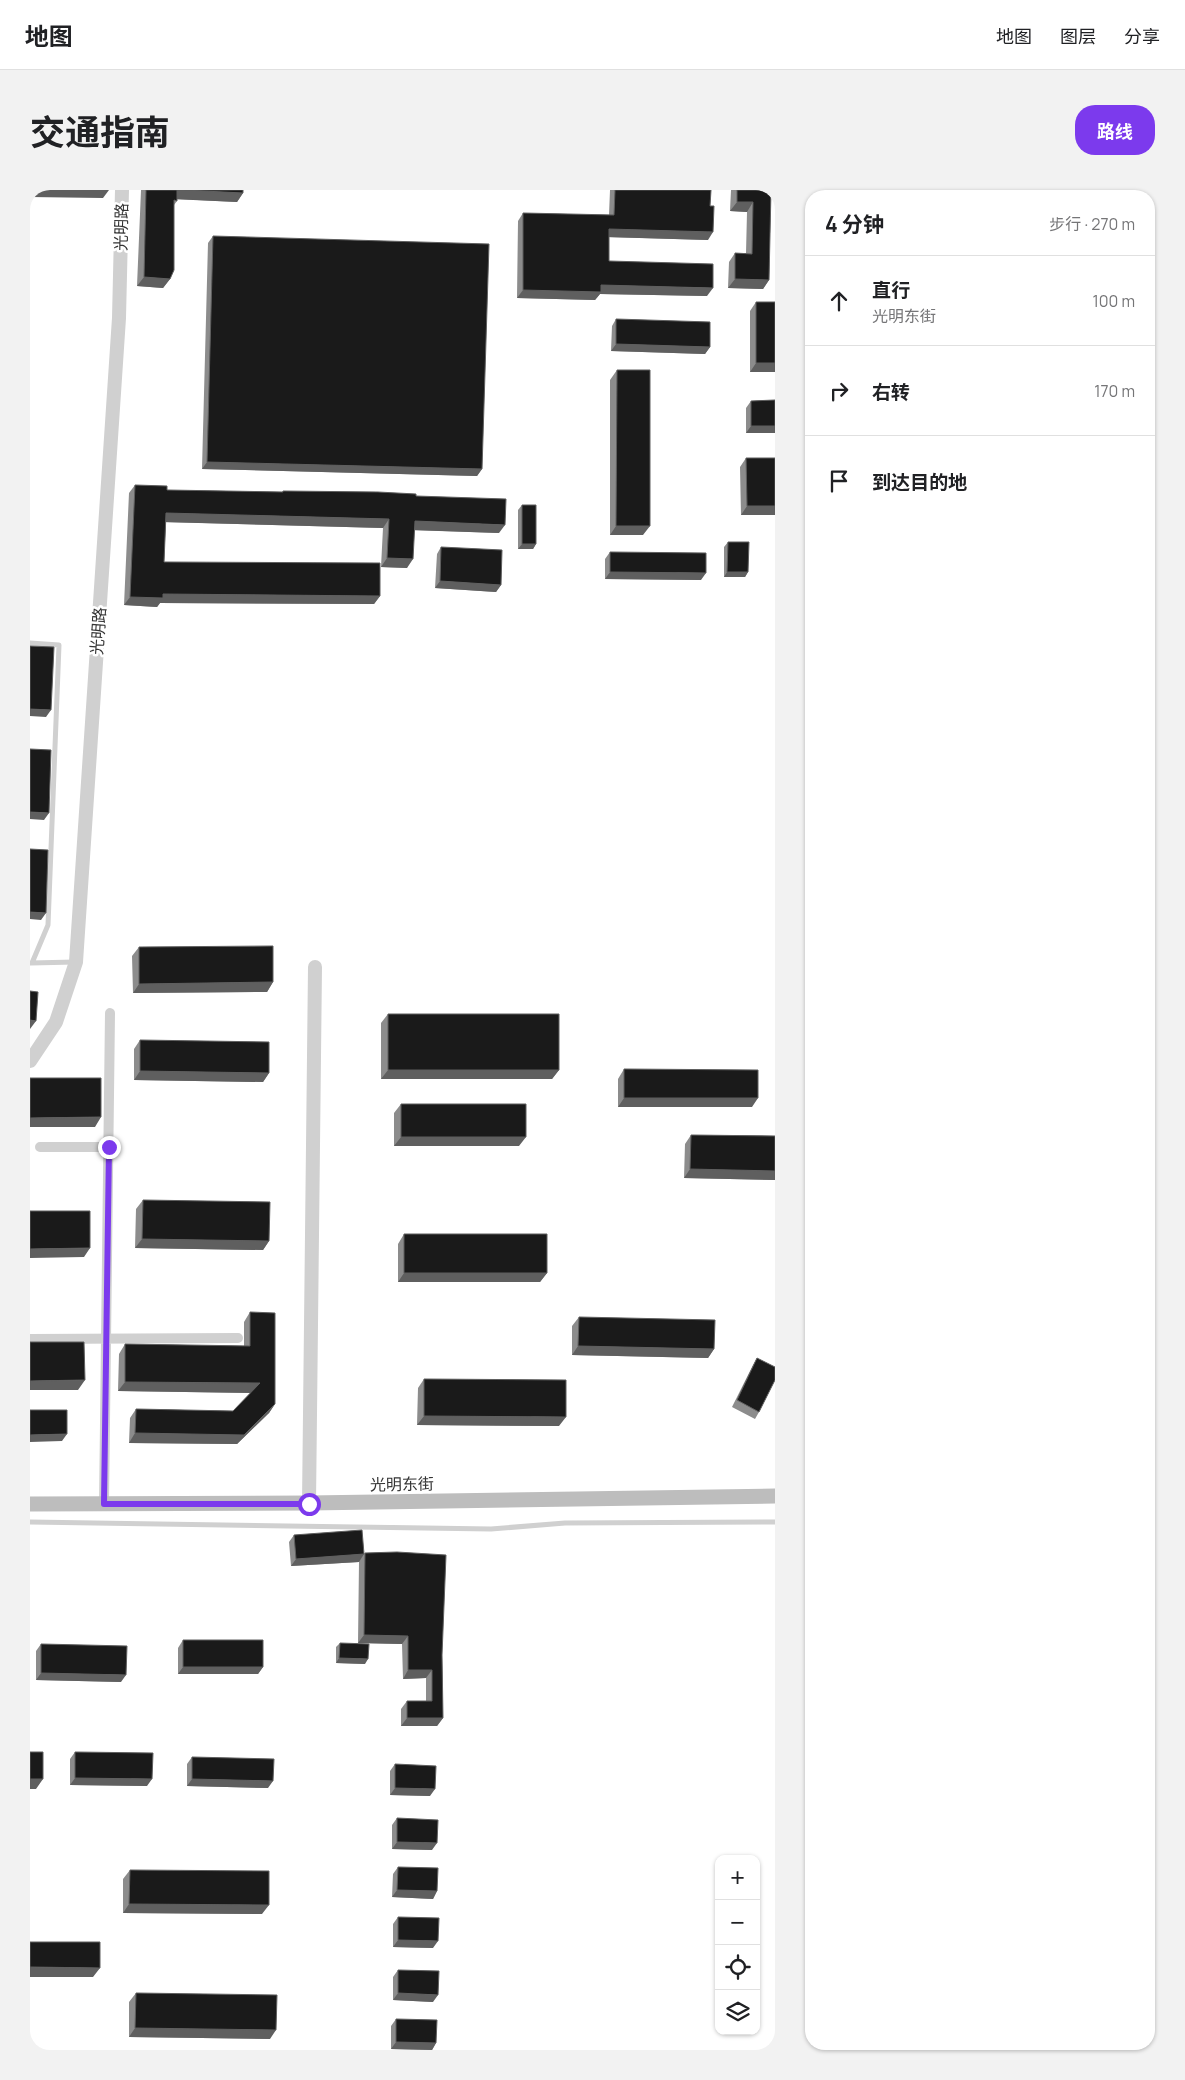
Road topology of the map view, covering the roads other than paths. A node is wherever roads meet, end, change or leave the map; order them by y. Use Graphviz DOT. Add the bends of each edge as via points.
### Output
graph roads {
  1 [pos="122,190"];
  2 [pos="30,643"];
  3 [pos="76,962"];
  4 [pos="31,963"];
  5 [pos="315,967"];
  6 [pos="110,1013"];
  7 [pos="30,1061"];
  8 [pos="40,1147"];
  9 [pos="109,1147"];
  10 [pos="238,1338"];
  11 [pos="30,1339"];
  12 [pos="106,1339"];
  13 [pos="775,1496"];
  14 [pos="30,1504"];
  15 [pos="104,1504"];
  16 [pos="309,1504"];
  17 [pos="30,1522"];
  18 [pos="775,1522"];
  1 -- 3 [label="street, 光明路" via="119,318"];
  2 -- 4 [label="lane" via="59,644 48,925"];
  3 -- 4 [label="lane"];
  3 -- 7 [label="street, 光明路" via="56,1022"];
  5 -- 16 [label="street"];
  6 -- 9 [label="street"];
  8 -- 9 [label="street"];
  9 -- 12 [label="street"];
  10 -- 12 [label="street"];
  11 -- 12 [label="street"];
  12 -- 15 [label="street"];
  13 -- 16 [label="main road, 光明东街"];
  14 -- 15 [label="main road, 光明东街"];
  15 -- 16 [label="main road, 光明东街"];
  17 -- 18 [label="lane" via="491,1529 565,1523"];
}
